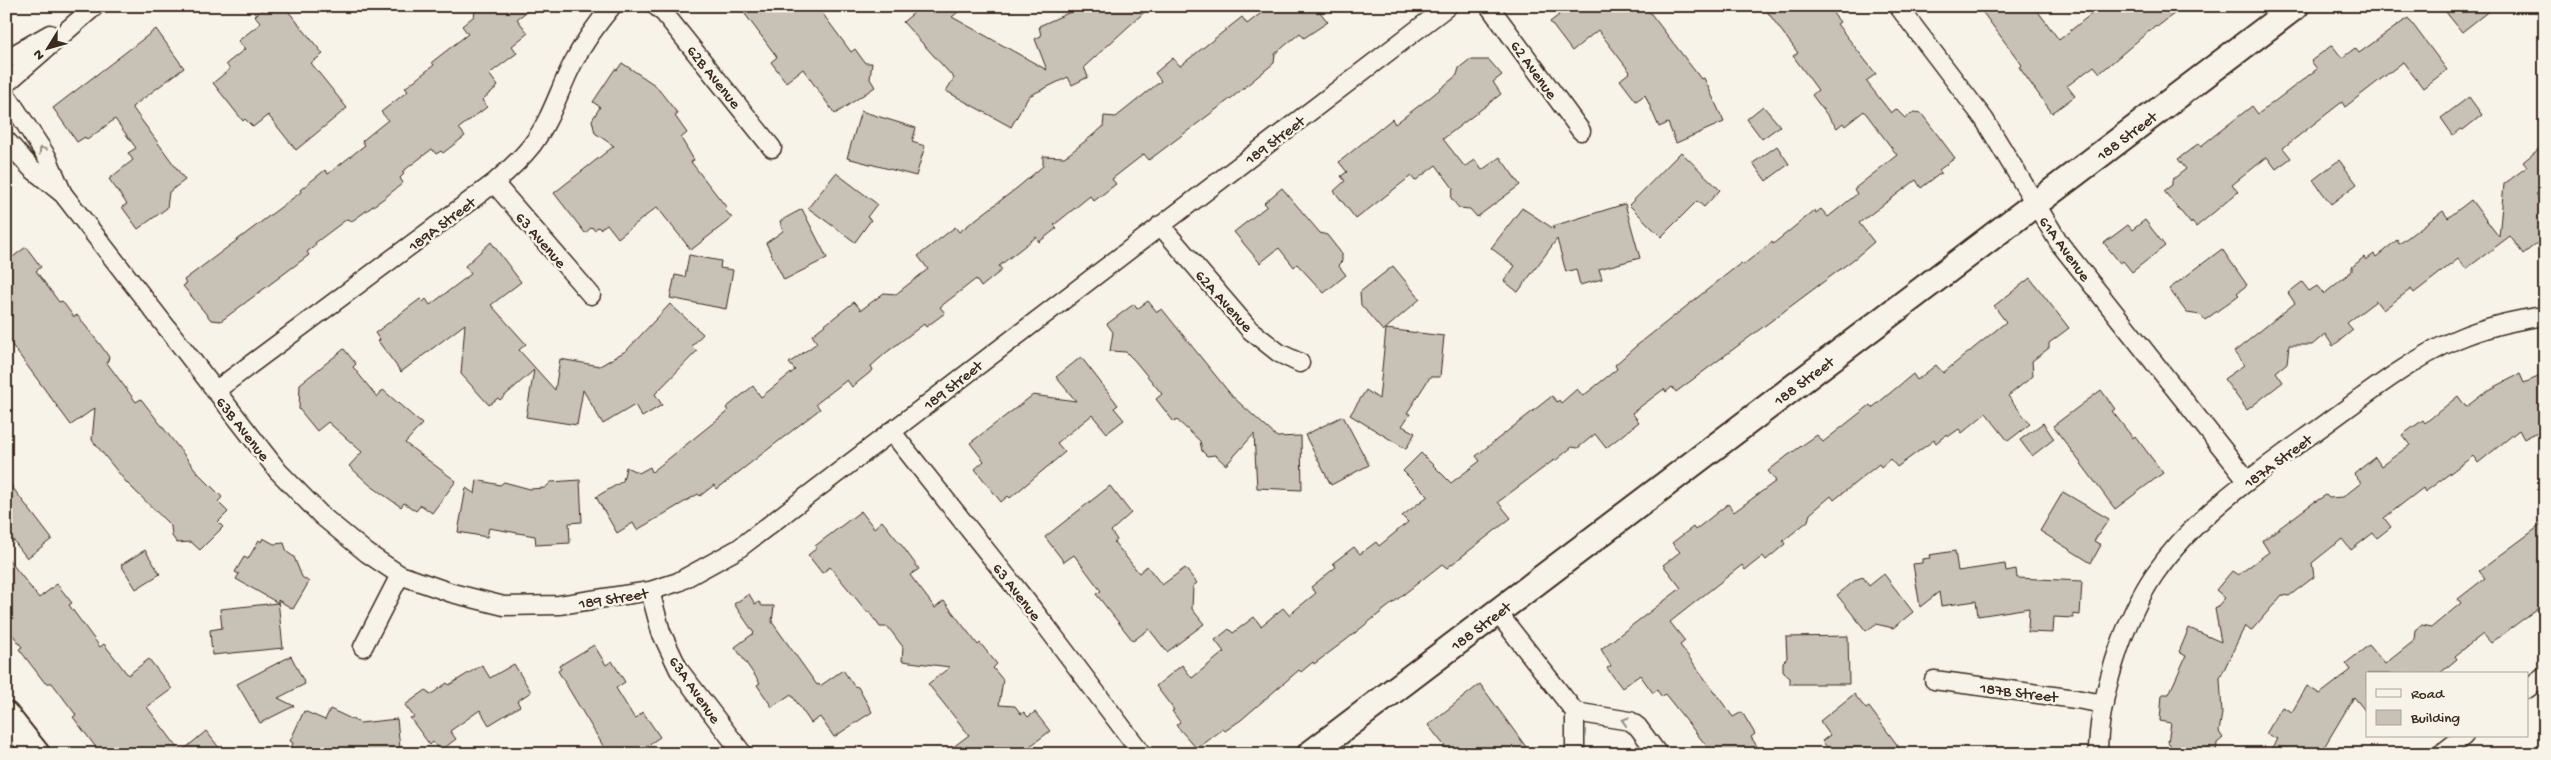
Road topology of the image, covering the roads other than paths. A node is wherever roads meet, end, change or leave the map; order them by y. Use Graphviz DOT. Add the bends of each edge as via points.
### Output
graph roads {
  1 [pos="612,6"];
  2 [pos="656,6"];
  3 [pos="1448,6"];
  4 [pos="1489,6"];
  5 [pos="1898,6"];
  6 [pos="2296,6"];
  7 [pos="89,11"];
  8 [pos="6,59"];
  9 [pos="8,77"];
  10 [pos="7,102"];
  11 [pos="1581,131"];
  12 [pos="6,140"];
  13 [pos="772,148"];
  14 [pos="494,183"];
  15 [pos="63,194"];
  16 [pos="2035,204"];
  17 [pos="1160,225"];
  18 [pos="591,294"];
  19 [pos="2545,316"];
  20 [pos="1300,363"];
  21 [pos="215,391"];
  22 [pos="892,431"];
  23 [pos="2248,481"];
  24 [pos="400,575"];
  25 [pos="650,591"];
  26 [pos="1496,612"];
  27 [pos="363,647"];
  28 [pos="2545,676"];
  29 [pos="1934,680"];
  30 [pos="2528,688"];
  31 [pos="2104,704"];
  32 [pos="1575,712"];
  33 [pos="6,715"];
  34 [pos="2461,738"];
  35 [pos="37,754"];
  36 [pos="743,754"];
  37 [pos="1142,754"];
  38 [pos="1310,754"];
  39 [pos="1575,754"];
  40 [pos="1658,754"];
  41 [pos="2098,754"];
  42 [pos="2441,754"];
  1 -- 14 [label="street, 189A Street" via="590,32 533,144"];
  2 -- 13 [label="street, 62B Avenue"];
  3 -- 17 [label="street, 189 Street"];
  4 -- 11 [label="street, 62 Avenue"];
  5 -- 16 [label="street, 61A Avenue" via="1984,119"];
  6 -- 16 [label="street, 188 Street"];
  7 -- 8 [label="street"];
  7 -- 9 [label="street"];
  9 -- 10 [label="street"];
  15 -- 10 [label="street, 63B Avenue, one-way" via="47,157"];
  12 -- 15 [label="street, 63B Avenue" via="31,168"];
  14 -- 18 [label="street, 63 Avenue"];
  14 -- 21 [label="street, 189A Street"];
  15 -- 21 [label="street, 63B Avenue"];
  16 -- 23 [label="street, 61A Avenue" via="2060,244"];
  16 -- 26 [label="street, 188 Street"];
  17 -- 20 [label="street, 62A Avenue" via="1250,330 1279,353"];
  17 -- 22 [label="street, 189 Street"];
  19 -- 23 [label="street, 187A Street" via="2488,328 2430,352"];
  21 -- 24 [label="street, 63B Avenue" via="278,471 322,516"];
  22 -- 25 [label="street, 189 Street" via="738,549 678,582"];
  22 -- 37 [label="street, 63 Avenue"];
  23 -- 31 [label="street, 187A Street" via="2176,546 2155,575 2135,608 2123,638"];
  24 -- 25 [label="street, 189 Street" via="452,594 504,606 559,605"];
  24 -- 27 [label="street"];
  25 -- 36 [label="street, 63A Avenue" via="661,632 679,670"];
  26 -- 32 [label="street"];
  26 -- 38 [label="street, 188 Street"];
  28 -- 30 [label="street"];
  29 -- 31 [label="street, 187B Street"];
  31 -- 41 [label="street"];
  32 -- 39 [label="street"];
  40 -- 32 [label="street, one-way" via="1630,721"];
  33 -- 35 [label="street"];
  34 -- 42 [label="street"];
}
